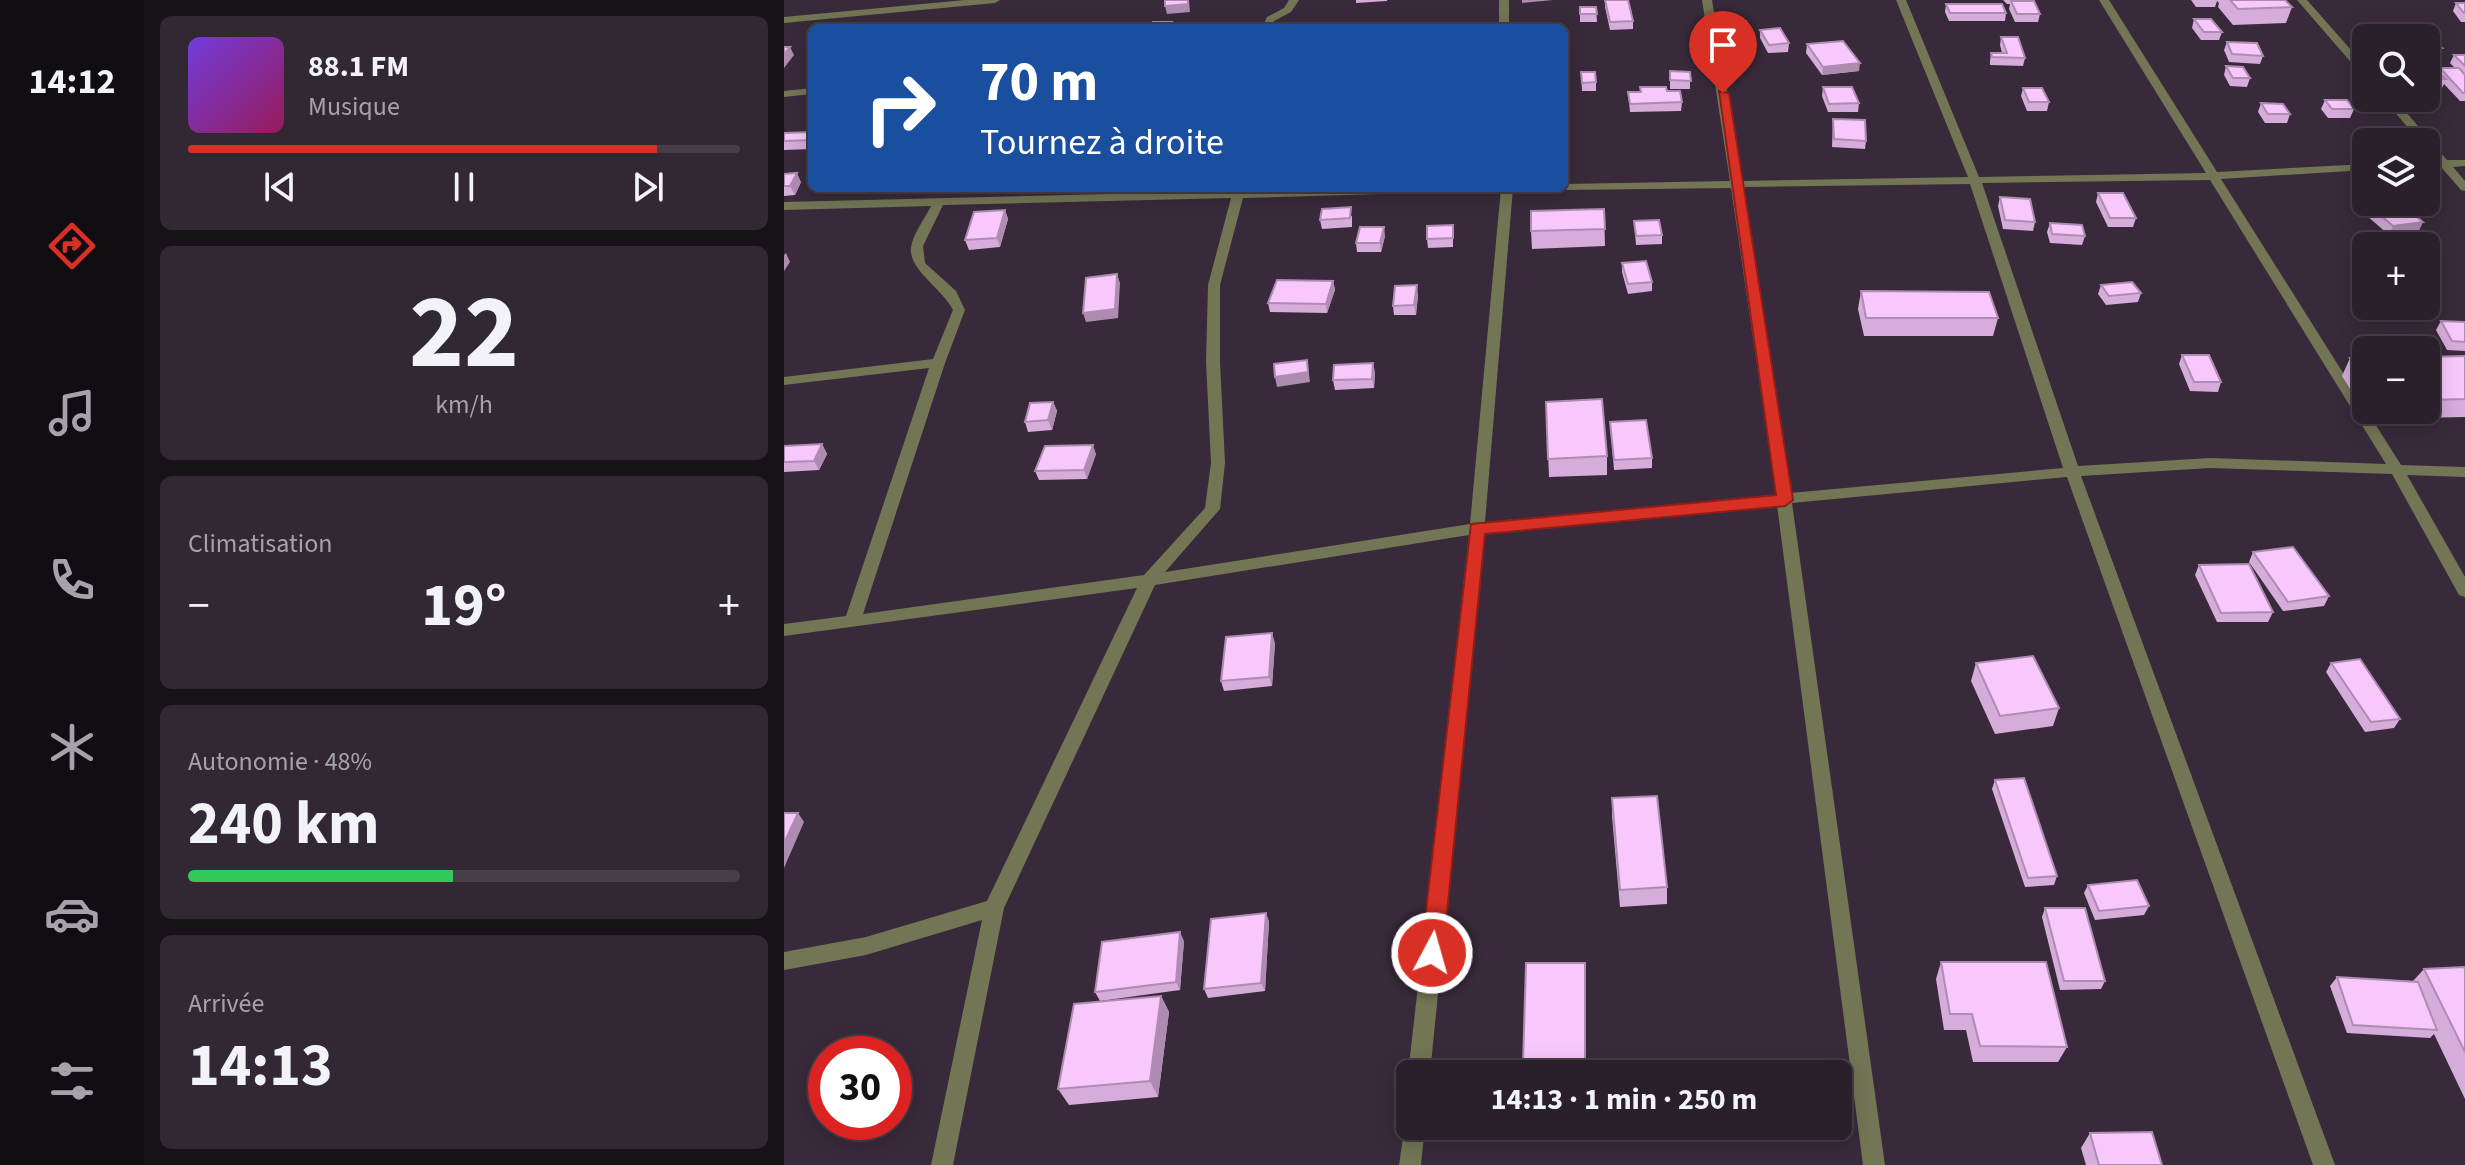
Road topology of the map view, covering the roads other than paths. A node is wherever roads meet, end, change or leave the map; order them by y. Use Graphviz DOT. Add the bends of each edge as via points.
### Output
graph roads {
  1 [pos="995,0"];
  2 [pos="1294,0"];
  3 [pos="1504,0"];
  4 [pos="1707,0"];
  5 [pos="1901,0"];
  6 [pos="2104,0"];
  7 [pos="2302,0"];
  8 [pos="784,20"];
  9 [pos="1268,24"];
  10 [pos="1504,24"];
  11 [pos="2352,57"];
  12 [pos="808,91"];
  13 [pos="784,94"];
  14 [pos="2400,112"];
  15 [pos="2440,163"];
  16 [pos="2445,163"];
  17 [pos="2465,163"];
  18 [pos="2352,168"];
  19 [pos="2214,176"];
  20 [pos="1975,180"];
  21 [pos="1568,187"];
  22 [pos="1739,187"];
  23 [pos="2465,188"];
  24 [pos="1209,192"];
  25 [pos="1239,192"];
  26 [pos="1507,192"];
  27 [pos="939,201"];
  28 [pos="784,206"];
  29 [pos="938,363"];
  30 [pos="784,381"];
  31 [pos="2396,469"];
  32 [pos="2072,472"];
  33 [pos="2465,472"];
  34 [pos="1785,500"];
  35 [pos="1477,528"];
  36 [pos="1149,580"];
  37 [pos="2465,591"];
  38 [pos="852,621"];
  39 [pos="784,630"];
  40 [pos="994,908"];
  41 [pos="784,961"];
  42 [pos="1420,1060"];
  43 [pos="1413,1140"];
  44 [pos="942,1165"];
  45 [pos="1410,1165"];
  46 [pos="1874,1165"];
  47 [pos="2324,1165"];
  1 -- 8 [label="street"];
  2 -- 9 [label="street"];
  3 -- 10 [label="street"];
  4 -- 22 [label="street"];
  5 -- 20 [label="street"];
  6 -- 19 [label="street"];
  7 -- 11 [label="street"];
  12 -- 13 [label="street"];
  14 -- 16 [label="street"];
  15 -- 16 [label="street"];
  16 -- 17 [label="street"];
  16 -- 23 [label="street"];
  18 -- 19 [label="street"];
  19 -- 20 [label="street"];
  19 -- 31 [label="street"];
  20 -- 22 [label="street"];
  20 -- 32 [label="street"];
  21 -- 22 [label="street"];
  22 -- 34 [label="street"];
  24 -- 27 [label="street"];
  25 -- 36 [label="street" via="1214,285 1218,463 1212,509"];
  26 -- 35 [label="street"];
  27 -- 28 [label="street"];
  27 -- 29 [label="street" via="917,246 919,264 951,294 959,310"];
  29 -- 30 [label="street"];
  29 -- 38 [label="street"];
  31 -- 32 [label="street" via="2210,463"];
  31 -- 33 [label="street"];
  31 -- 37 [label="street"];
  32 -- 34 [label="street"];
  32 -- 47 [label="street"];
  34 -- 35 [label="street"];
  34 -- 46 [label="street"];
  35 -- 36 [label="street"];
  35 -- 42 [label="street"];
  36 -- 38 [label="street"];
  36 -- 40 [label="street"];
  38 -- 39 [label="street"];
  40 -- 41 [label="street" via="866,946"];
  40 -- 44 [label="street"];
  43 -- 45 [label="street"];
}
